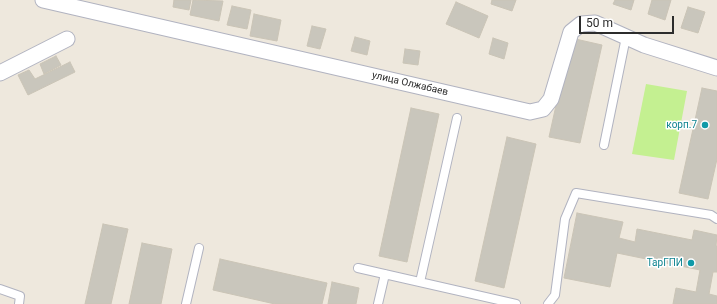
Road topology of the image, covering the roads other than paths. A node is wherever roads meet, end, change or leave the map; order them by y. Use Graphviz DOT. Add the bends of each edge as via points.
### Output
graph roads {
  1 [pos="43,0"];
  2 [pos="626,37"];
  3 [pos="67,39"];
  4 [pos="717,68"];
  5 [pos="0,72"];
  6 [pos="457,118"];
  7 [pos="604,145"];
  8 [pos="717,219"];
  9 [pos="199,248"];
  10 [pos="358,268"];
  11 [pos="385,274"];
  12 [pos="420,282"];
  13 [pos="0,289"];
  14 [pos="19,304"];
  15 [pos="186,304"];
  16 [pos="378,304"];
  17 [pos="517,304"];
  18 [pos="548,304"];
  1 -- 2 [label="street, улица Олжабаев" via="530,112 543,109 551,99 571,32 580,24 595,23"];
  2 -- 4 [label="street, улица Олжабаев"];
  2 -- 7 [label="lane"];
  3 -- 5 [label="street"];
  6 -- 12 [label="lane"];
  8 -- 18 [label="lane" via="710,215 576,193 565,219 555,295"];
  9 -- 15 [label="lane"];
  10 -- 11 [label="lane"];
  11 -- 12 [label="lane"];
  11 -- 16 [label="lane"];
  12 -- 17 [label="lane"];
  13 -- 14 [label="lane" via="20,296"];
}
